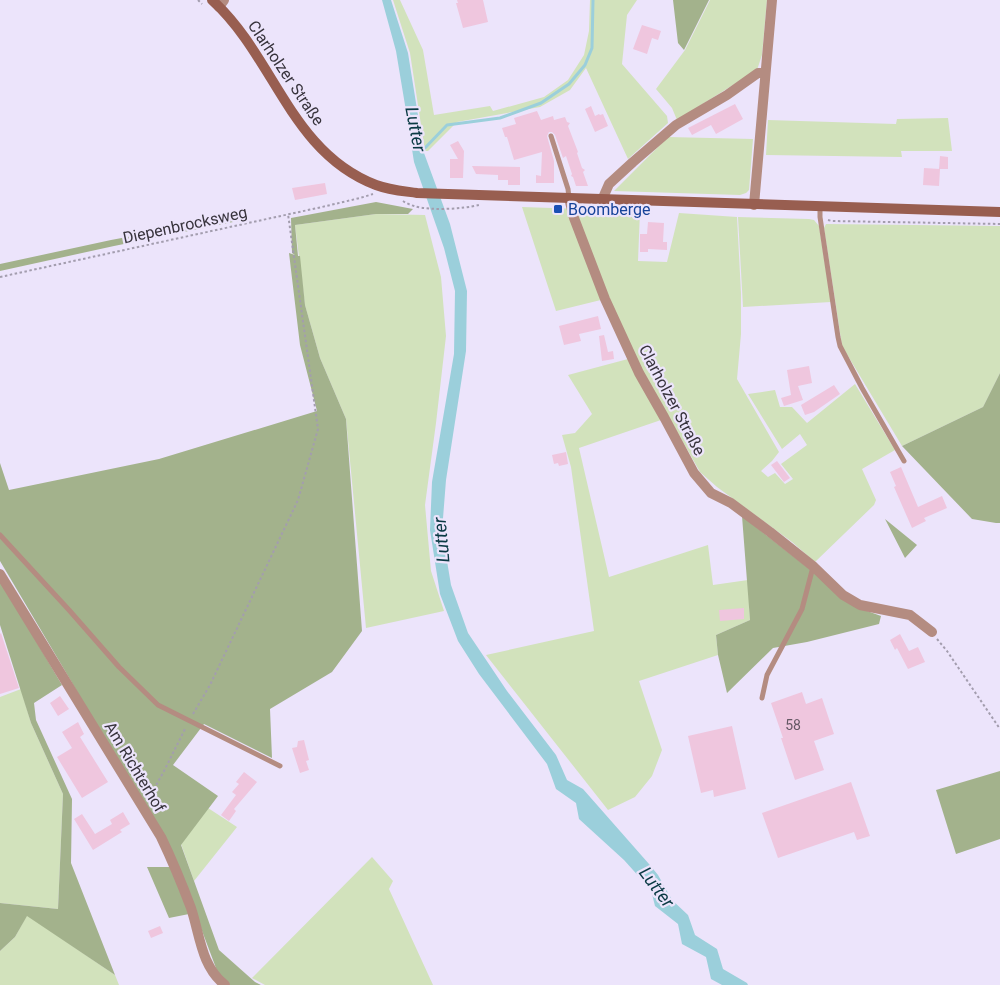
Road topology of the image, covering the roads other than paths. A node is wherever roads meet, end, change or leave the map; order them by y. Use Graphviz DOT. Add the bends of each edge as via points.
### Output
graph roads {
  1 [pos="772,0"];
  2 [pos="219,2"];
  3 [pos="765,73"];
  4 [pos="551,136"];
  5 [pos="569,198"];
  6 [pos="602,200"];
  7 [pos="754,204"];
  8 [pos="820,207"];
  9 [pos="1000,212"];
  10 [pos="904,461"];
  11 [pos="0,536"];
  12 [pos="814,566"];
  13 [pos="0,574"];
  14 [pos="932,632"];
  15 [pos="762,698"];
  16 [pos="280,766"];
  17 [pos="225,985"];
  1 -- 3 [label="street"];
  2 -- 5 [label="street, Clarholzer Straße" via="307,133 344,169 378,186 417,193"];
  3 -- 6 [label="street" via="758,73 676,125 609,184"];
  3 -- 7 [label="street"];
  4 -- 5 [label="lane"];
  5 -- 6 [label="street, Clarholzer Straße"];
  5 -- 12 [label="street, Clarholzer Straße" via="574,218 638,373 694,473 711,493 731,503"];
  6 -- 7 [label="street, Clarholzer Straße"];
  7 -- 8 [label="street, Clarholzer Straße"];
  8 -- 9 [label="street, Clarholzer Straße"];
  8 -- 10 [label="lane" via="840,346"];
  11 -- 16 [label="lane" via="119,667 158,705"];
  12 -- 14 [label="street, Clarholzer Straße" via="843,595 860,605 910,616"];
  12 -- 15 [label="lane" via="802,609 767,675"];
  13 -- 17 [label="street, Am Richterhof" via="160,837 177,870 202,950 217,979"];
}
